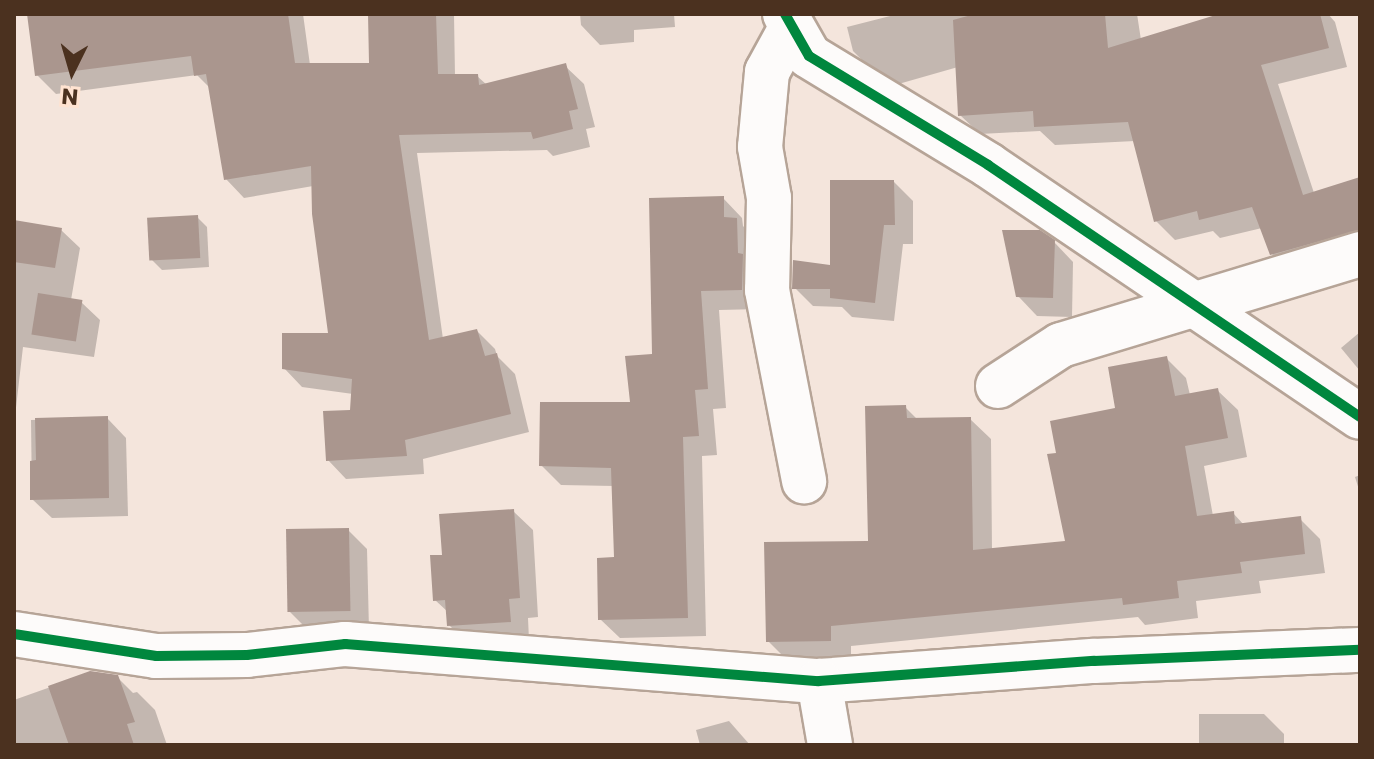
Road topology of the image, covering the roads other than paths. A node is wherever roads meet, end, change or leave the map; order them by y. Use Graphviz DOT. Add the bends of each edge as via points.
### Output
graph roads {
  1 [pos="788,21"];
  2 [pos="1360,254"];
  3 [pos="1197,305"];
  4 [pos="998,386"];
  5 [pos="1360,417"];
  6 [pos="804,481"];
  7 [pos="14,634"];
  8 [pos="1360,650"];
  9 [pos="819,681"];
  10 [pos="830,745"];
  1 -- 3 [label="street" via="809,56 988,165"];
  1 -- 6 [label="street" via="767,72 760,147 769,198 767,290"];
  2 -- 3 [label="street"];
  3 -- 4 [label="street" via="1061,345"];
  3 -- 5 [label="street"];
  7 -- 9 [label="street" via="156,656 247,655 345,644"];
  8 -- 9 [label="street" via="1094,661"];
  9 -- 10 [label="street"];
}
